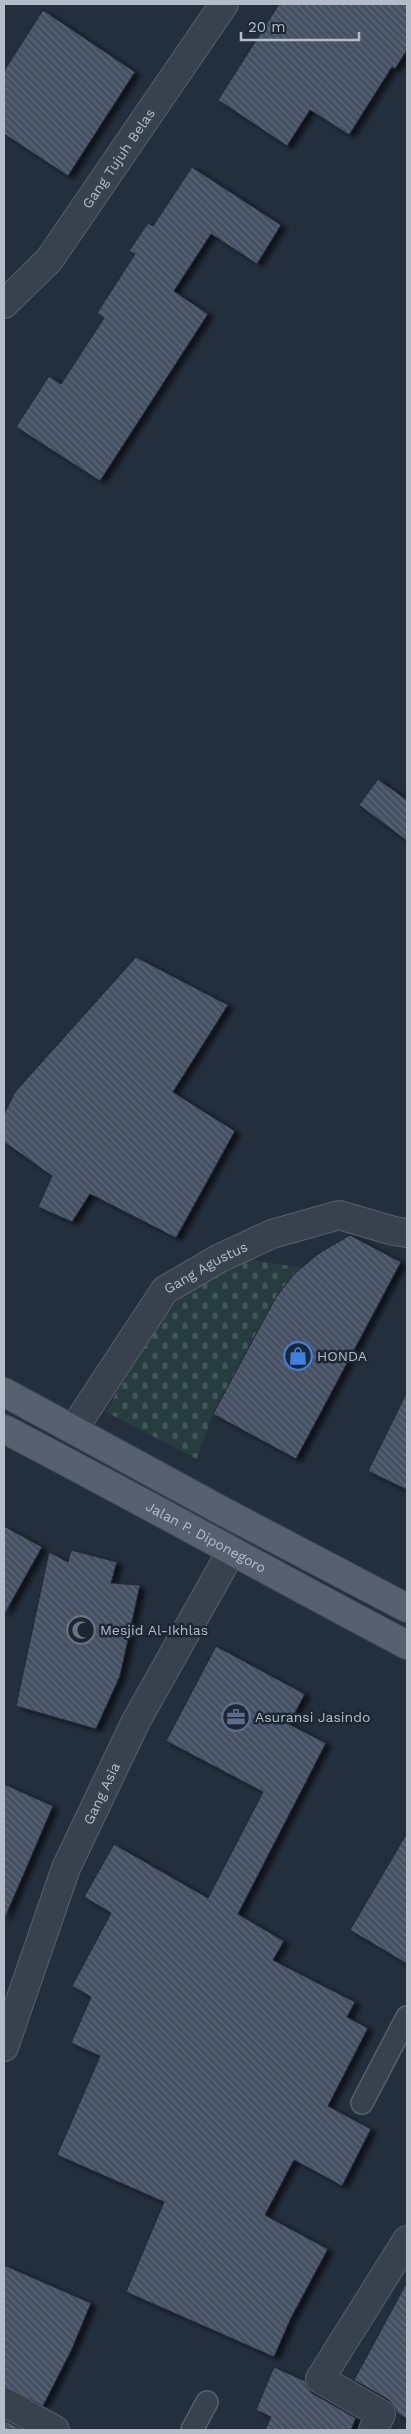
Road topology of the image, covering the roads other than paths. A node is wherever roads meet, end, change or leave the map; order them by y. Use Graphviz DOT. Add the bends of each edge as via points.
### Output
graph roads {
  1 [pos="224,4"];
  2 [pos="4,304"];
  3 [pos="407,1233"];
  4 [pos="4,1392"];
  5 [pos="4,1429"];
  6 [pos="73,1430"];
  7 [pos="231,1552"];
  8 [pos="407,1608"];
  9 [pos="407,1645"];
  10 [pos="407,2017"];
  11 [pos="4,2047"];
  12 [pos="362,2103"];
  13 [pos="407,2240"];
  14 [pos="4,2402"];
  15 [pos="207,2402"];
  16 [pos="56,2430"];
  17 [pos="192,2430"];
  18 [pos="372,2430"];
  1 -- 2 [label="street, Gang Tujuh Belas" via="49,260"];
  3 -- 6 [label="street, Gang Agustus" via="339,1215 272,1234 212,1262 165,1290"];
  4 -- 6 [label="main road"];
  5 -- 7 [label="main road, Jalan P. Diponegoro" via="133,1496"];
  6 -- 8 [label="main road"];
  7 -- 9 [label="main road, Jalan P. Diponegoro"];
  7 -- 11 [label="street, Gang Asia" via="136,1721 66,1868"];
  10 -- 12 [label="lane"];
  13 -- 18 [label="street" via="320,2379 381,2414"];
  14 -- 16 [label="street"];
  15 -- 17 [label="lane"];
}
